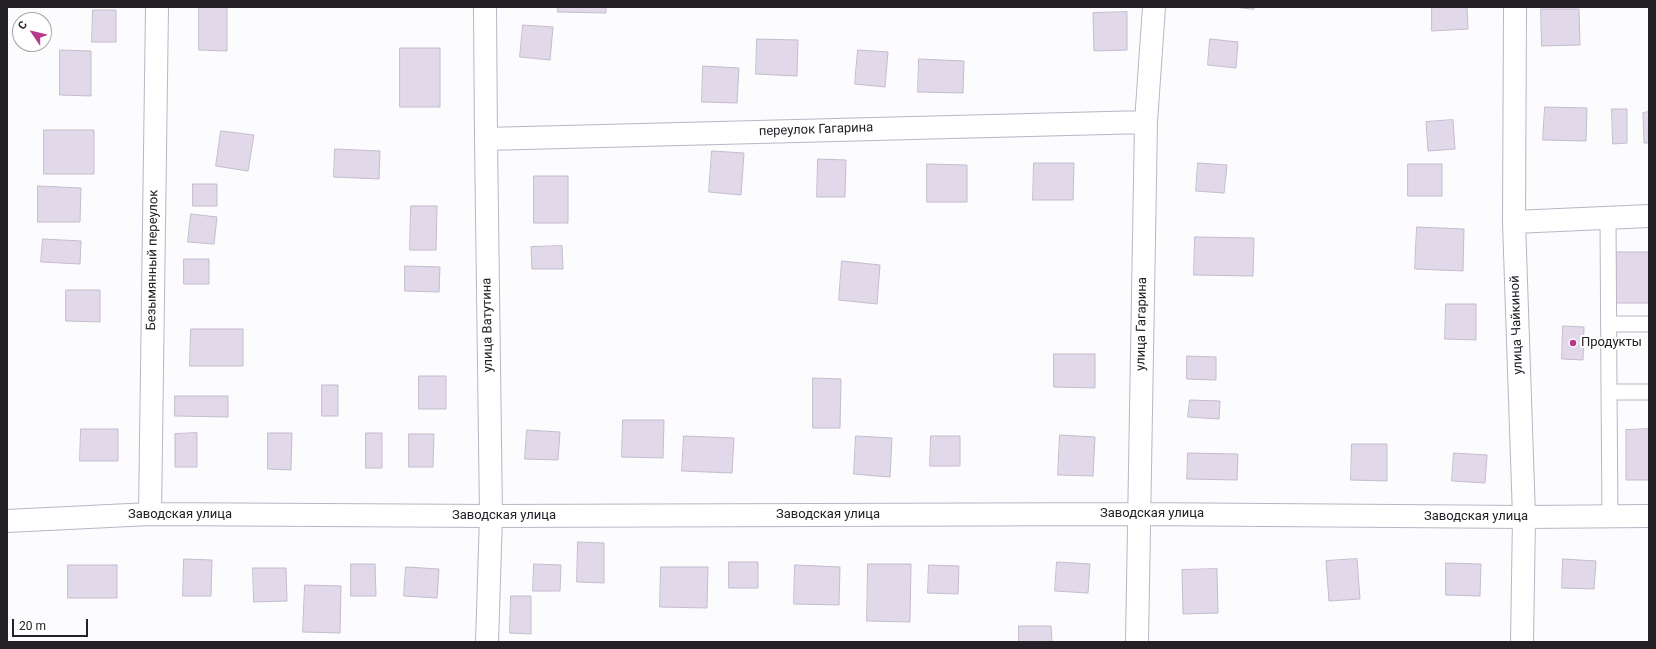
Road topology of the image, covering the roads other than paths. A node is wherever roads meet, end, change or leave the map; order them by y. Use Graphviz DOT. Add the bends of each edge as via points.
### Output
graph roads {
  1 [pos="157,7"];
  2 [pos="486,7"];
  3 [pos="1154,7"];
  4 [pos="1515,7"];
  5 [pos="1146,122"];
  6 [pos="486,139"];
  7 [pos="1649,216"];
  8 [pos="1608,218"];
  9 [pos="1514,222"];
  10 [pos="1609,324"];
  11 [pos="1649,324"];
  12 [pos="1609,392"];
  13 [pos="1649,392"];
  14 [pos="150,514"];
  15 [pos="1139,514"];
  16 [pos="491,516"];
  17 [pos="1610,516"];
  18 [pos="1649,516"];
  19 [pos="1524,517"];
  20 [pos="7,521"];
  21 [pos="487,642"];
  22 [pos="1137,642"];
  23 [pos="1522,642"];
  1 -- 14 [label="street, Безымянный переулок"];
  2 -- 6 [label="street, улица Ватутина"];
  3 -- 5 [label="street, улица Гагарина"];
  4 -- 9 [label="street, улица Чайкиной"];
  5 -- 6 [label="street, переулок Гагарина"];
  5 -- 15 [label="street, улица Гагарина"];
  6 -- 16 [label="street, улица Ватутина"];
  7 -- 8 [label="street"];
  8 -- 9 [label="street"];
  8 -- 10 [label="lane"];
  9 -- 19 [label="street, улица Чайкиной"];
  10 -- 11 [label="lane"];
  10 -- 12 [label="lane"];
  12 -- 13 [label="lane"];
  12 -- 17 [label="lane"];
  14 -- 16 [label="street, Заводская улица"];
  14 -- 20 [label="street, Заводская улица"];
  15 -- 16 [label="street, Заводская улица"];
  15 -- 19 [label="street, Заводская улица"];
  15 -- 22 [label="street, улица Гагарина"];
  16 -- 21 [label="street, улица Ватутина"];
  17 -- 18 [label="street, Заводская улица"];
  17 -- 19 [label="street, Заводская улица"];
  19 -- 23 [label="street, улица Чайкиной"];
}
